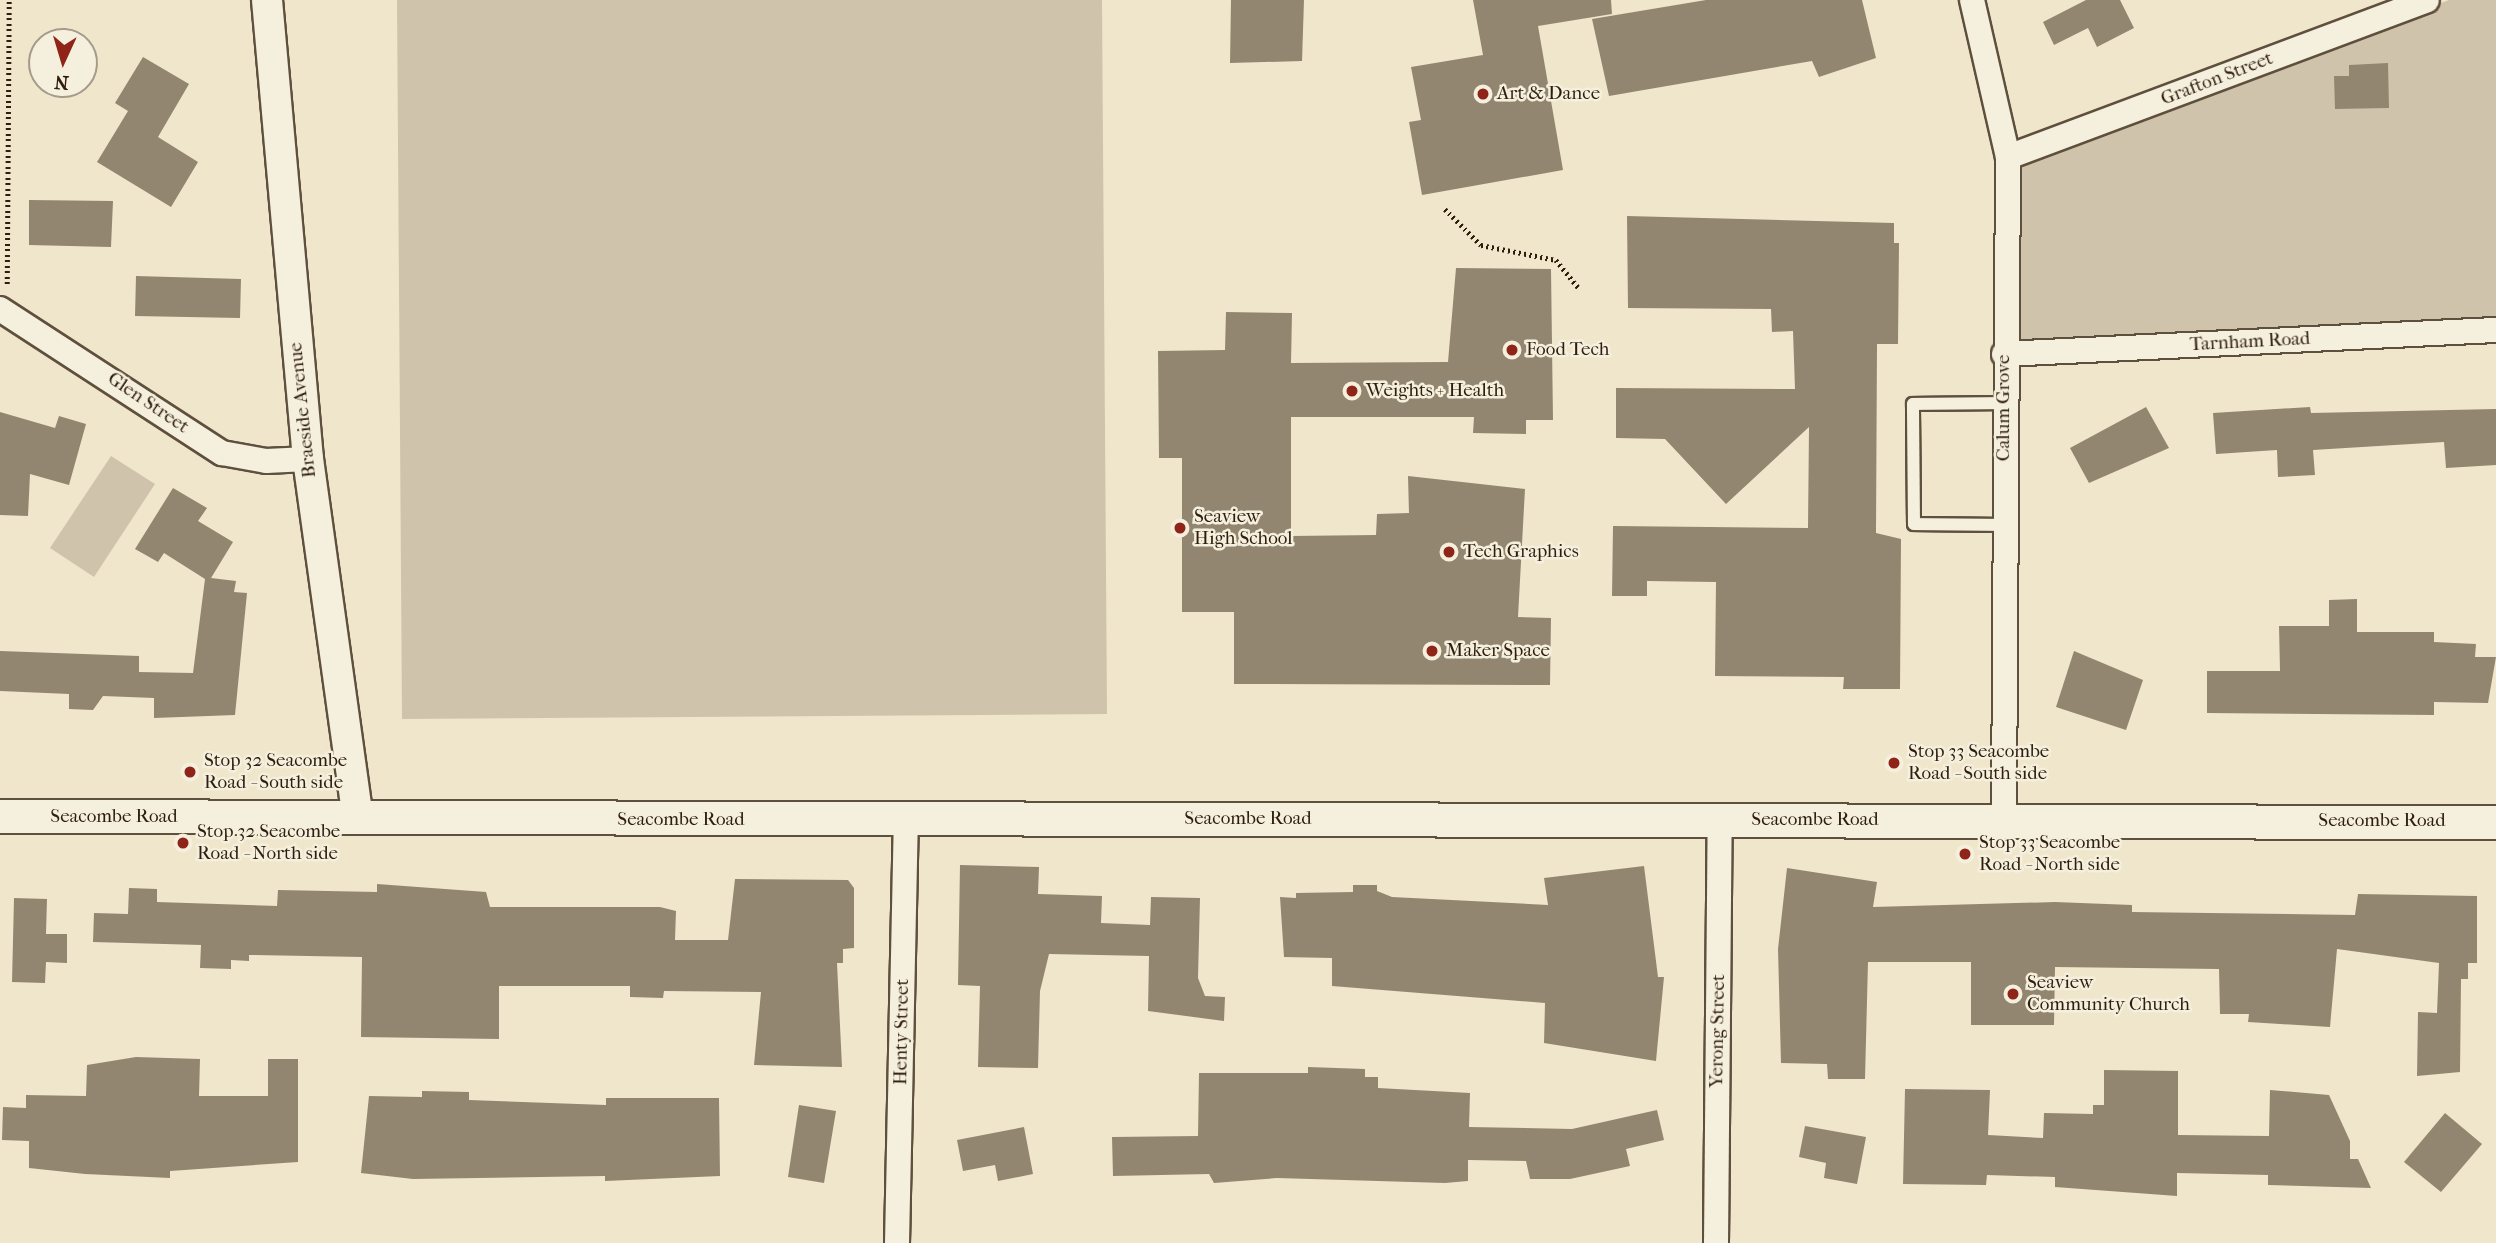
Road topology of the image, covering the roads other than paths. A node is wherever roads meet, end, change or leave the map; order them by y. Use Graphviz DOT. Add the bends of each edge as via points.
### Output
graph roads {
  1 [pos="267,0"];
  2 [pos="1972,0"];
  3 [pos="2427,0"];
  4 [pos="2008,157"];
  5 [pos="3,309"];
  6 [pos="2496,330"];
  7 [pos="2004,354"];
  8 [pos="2004,403"];
  9 [pos="307,458"];
  10 [pos="2003,526"];
  11 [pos="0,816"];
  12 [pos="358,818"];
  13 [pos="906,820"];
  14 [pos="1720,820"];
  15 [pos="2004,820"];
  16 [pos="2496,822"];
  17 [pos="897,1243"];
  18 [pos="1716,1243"];
  1 -- 9 [label="street, Braeside Avenue"];
  2 -- 4 [label="street, Calum Grove"];
  3 -- 4 [label="street, Grafton Street"];
  4 -- 7 [label="street, Calum Grove"];
  5 -- 9 [label="street, Glen Street" via="222,453 266,461"];
  6 -- 7 [label="street, Tarnham Road"];
  7 -- 8 [label="street, Calum Grove"];
  8 -- 10 [label="street, Calum Grove"];
  8 -- 10 [label="lane" via="1913,404 1914,524"];
  9 -- 12 [label="street, Braeside Avenue"];
  10 -- 15 [label="street, Calum Grove"];
  11 -- 12 [label="main road, Seacombe Road"];
  12 -- 13 [label="main road, Seacombe Road"];
  13 -- 14 [label="main road, Seacombe Road"];
  13 -- 17 [label="street, Henty Street"];
  14 -- 15 [label="main road, Seacombe Road"];
  14 -- 18 [label="street, Yerong Street"];
  15 -- 16 [label="main road, Seacombe Road"];
}
